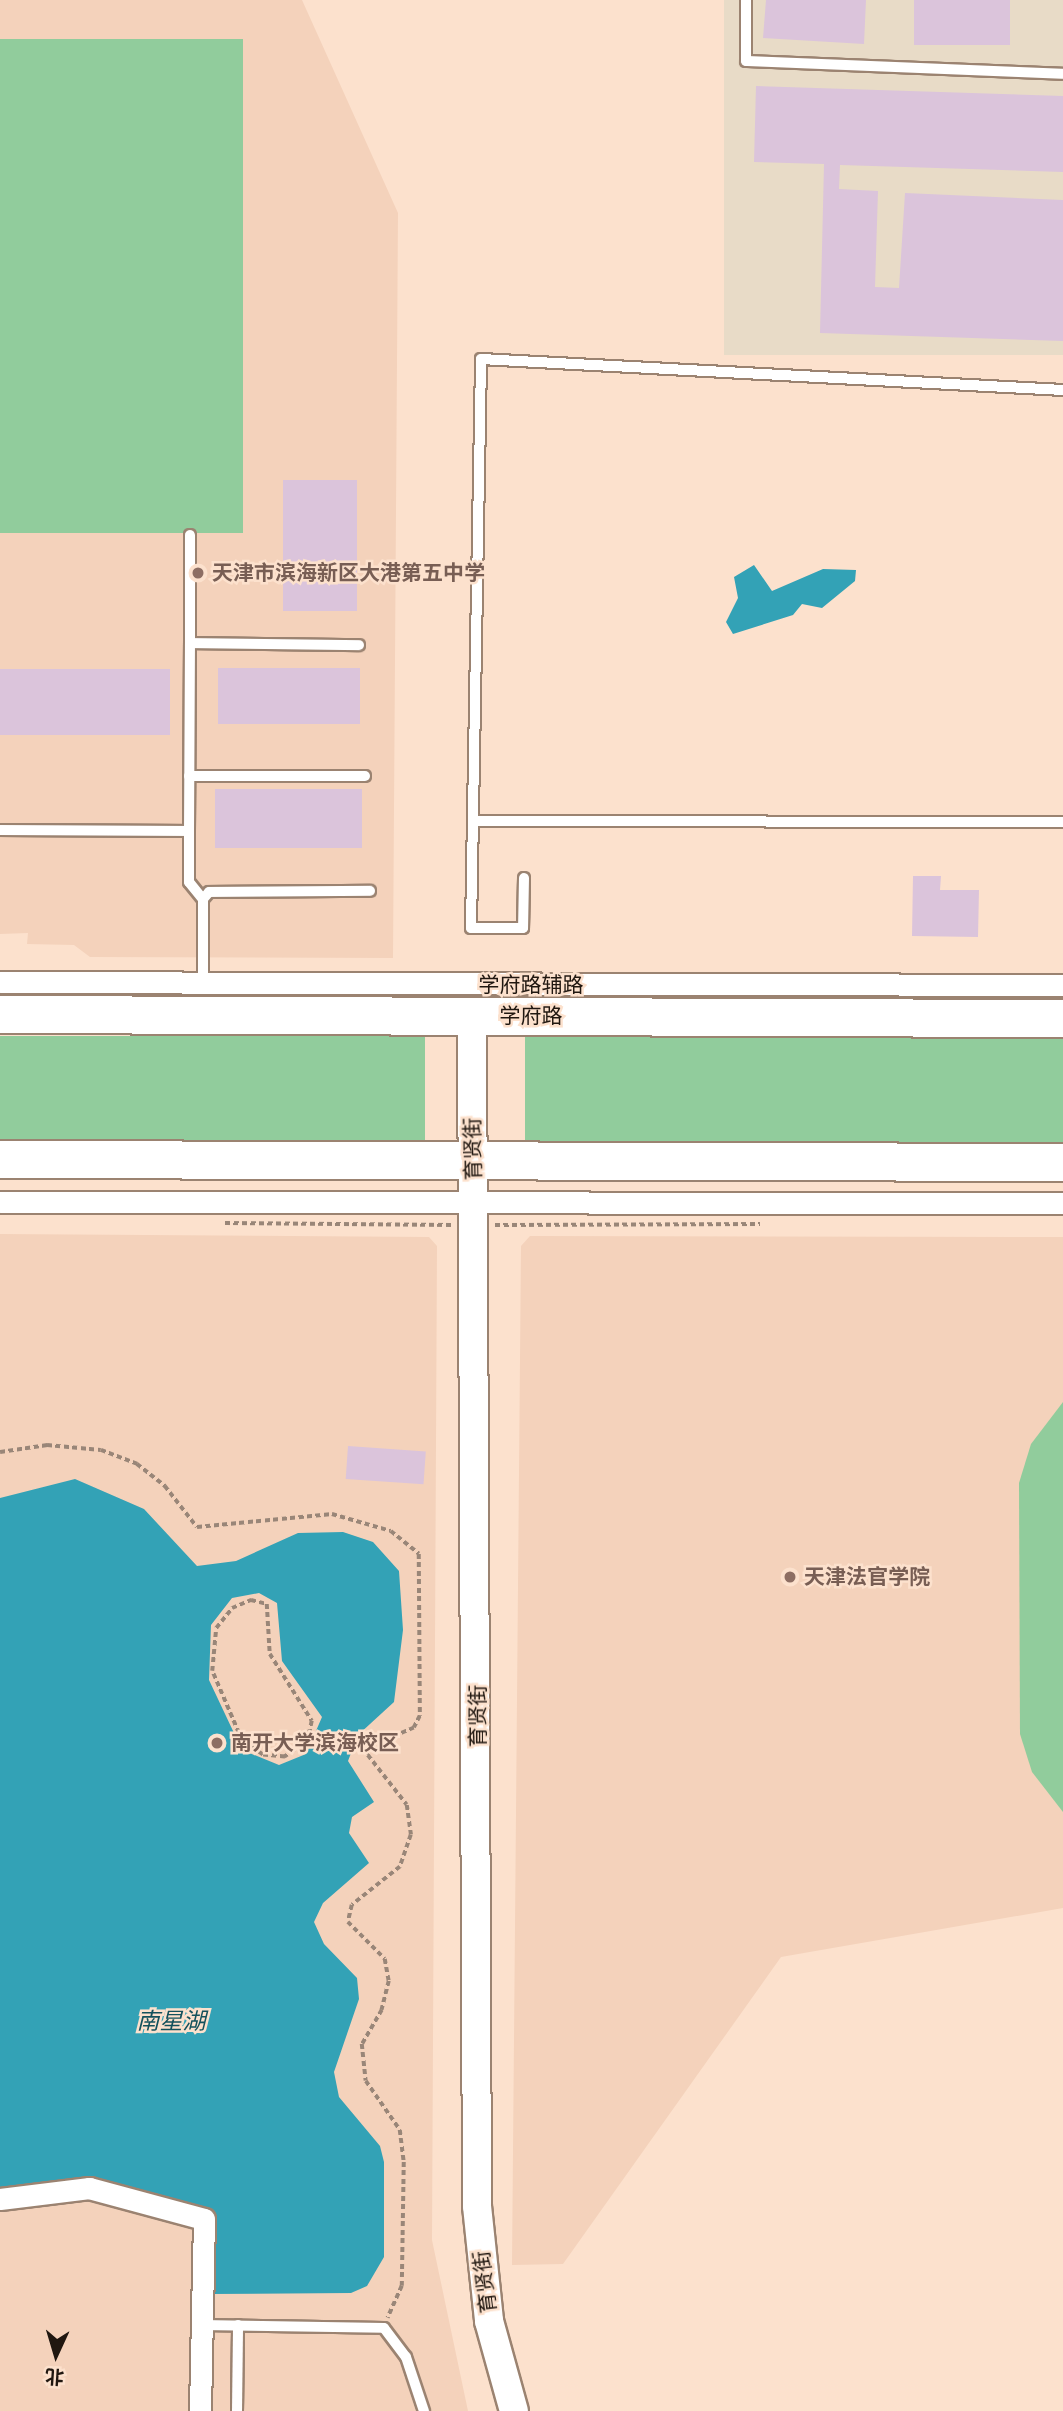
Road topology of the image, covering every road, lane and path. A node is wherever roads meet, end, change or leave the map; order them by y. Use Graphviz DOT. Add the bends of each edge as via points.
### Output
graph roads {
  1 [pos="746,0"];
  2 [pos="1063,74"];
  3 [pos="1063,390"];
  4 [pos="191,535"];
  5 [pos="190,643"];
  6 [pos="359,645"];
  7 [pos="189,776"];
  8 [pos="365,776"];
  9 [pos="475,821"];
  10 [pos="1063,822"];
  11 [pos="0,830"];
  12 [pos="188,831"];
  13 [pos="524,878"];
  14 [pos="370,891"];
  15 [pos="203,899"];
  16 [pos="0,982"];
  17 [pos="203,983"];
  18 [pos="1063,985"];
  19 [pos="0,1014"];
  20 [pos="472,1016"];
  21 [pos="1063,1018"];
  22 [pos="0,1159"];
  23 [pos="473,1160"];
  24 [pos="1063,1162"];
  25 [pos="474,1201"];
  26 [pos="0,1202"];
  27 [pos="1063,1203"];
  28 [pos="0,1452"];
  29 [pos="313,1735"];
  30 [pos="368,1750"];
  31 [pos="0,2199"];
  32 [pos="201,2325"];
  33 [pos="238,2325"];
  34 [pos="384,2328"];
  35 [pos="200,2411"];
  36 [pos="237,2411"];
  37 [pos="424,2411"];
  38 [pos="514,2411"];
  1 -- 2 [label="lane" via="746,61"];
  3 -- 9 [label="lane" via="481,359"];
  4 -- 5 [label="lane"];
  5 -- 6 [label="lane"];
  5 -- 7 [label="lane"];
  7 -- 8 [label="lane"];
  7 -- 12 [label="lane"];
  9 -- 10 [label="lane"];
  9 -- 13 [label="lane" via="471,928 523,928"];
  11 -- 12 [label="lane"];
  12 -- 15 [label="lane" via="189,882"];
  14 -- 15 [label="lane" via="209,892"];
  15 -- 17 [label="lane"];
  16 -- 17 [label="street, 学府路辅路"];
  17 -- 18 [label="street, 学府路辅路"];
  19 -- 20 [label="highway, 学府路"];
  20 -- 21 [label="highway, 学府路"];
  20 -- 23 [label="street, 育贤街"];
  22 -- 23 [label="highway"];
  23 -- 24 [label="highway"];
  23 -- 25 [label="street, 育贤街"];
  25 -- 26 [label="street"];
  25 -- 27 [label="street"];
  25 -- 38 [label="street, 育贤街" via="477,2206 489,2321"];
  28 -- 30 [label="path" via="47,1444 102,1450 138,1464 165,1486 197,1527 332,1514 412,1542 423,1581 420,1716 414,1728"];
  29 -- 29 [label="path" via="312,1721 270,1654 267,1604 251,1600 232,1608 216,1628 212,1671 234,1729 263,1755 295,1753"];
  29 -- 30 [label="path"];
  30 -- 34 [label="path" via="374,1767 407,1805 411,1835 400,1867 352,1905 348,1922 384,1959 389,1981 382,2010 362,2044 366,2081 400,2130 404,2162 402,2286"];
  31 -- 32 [label="street" via="89,2188 204,2218"];
  32 -- 33 [label="lane"];
  32 -- 35 [label="street"];
  33 -- 34 [label="lane"];
  33 -- 36 [label="lane"];
  34 -- 37 [label="lane" via="406,2357"];
}
